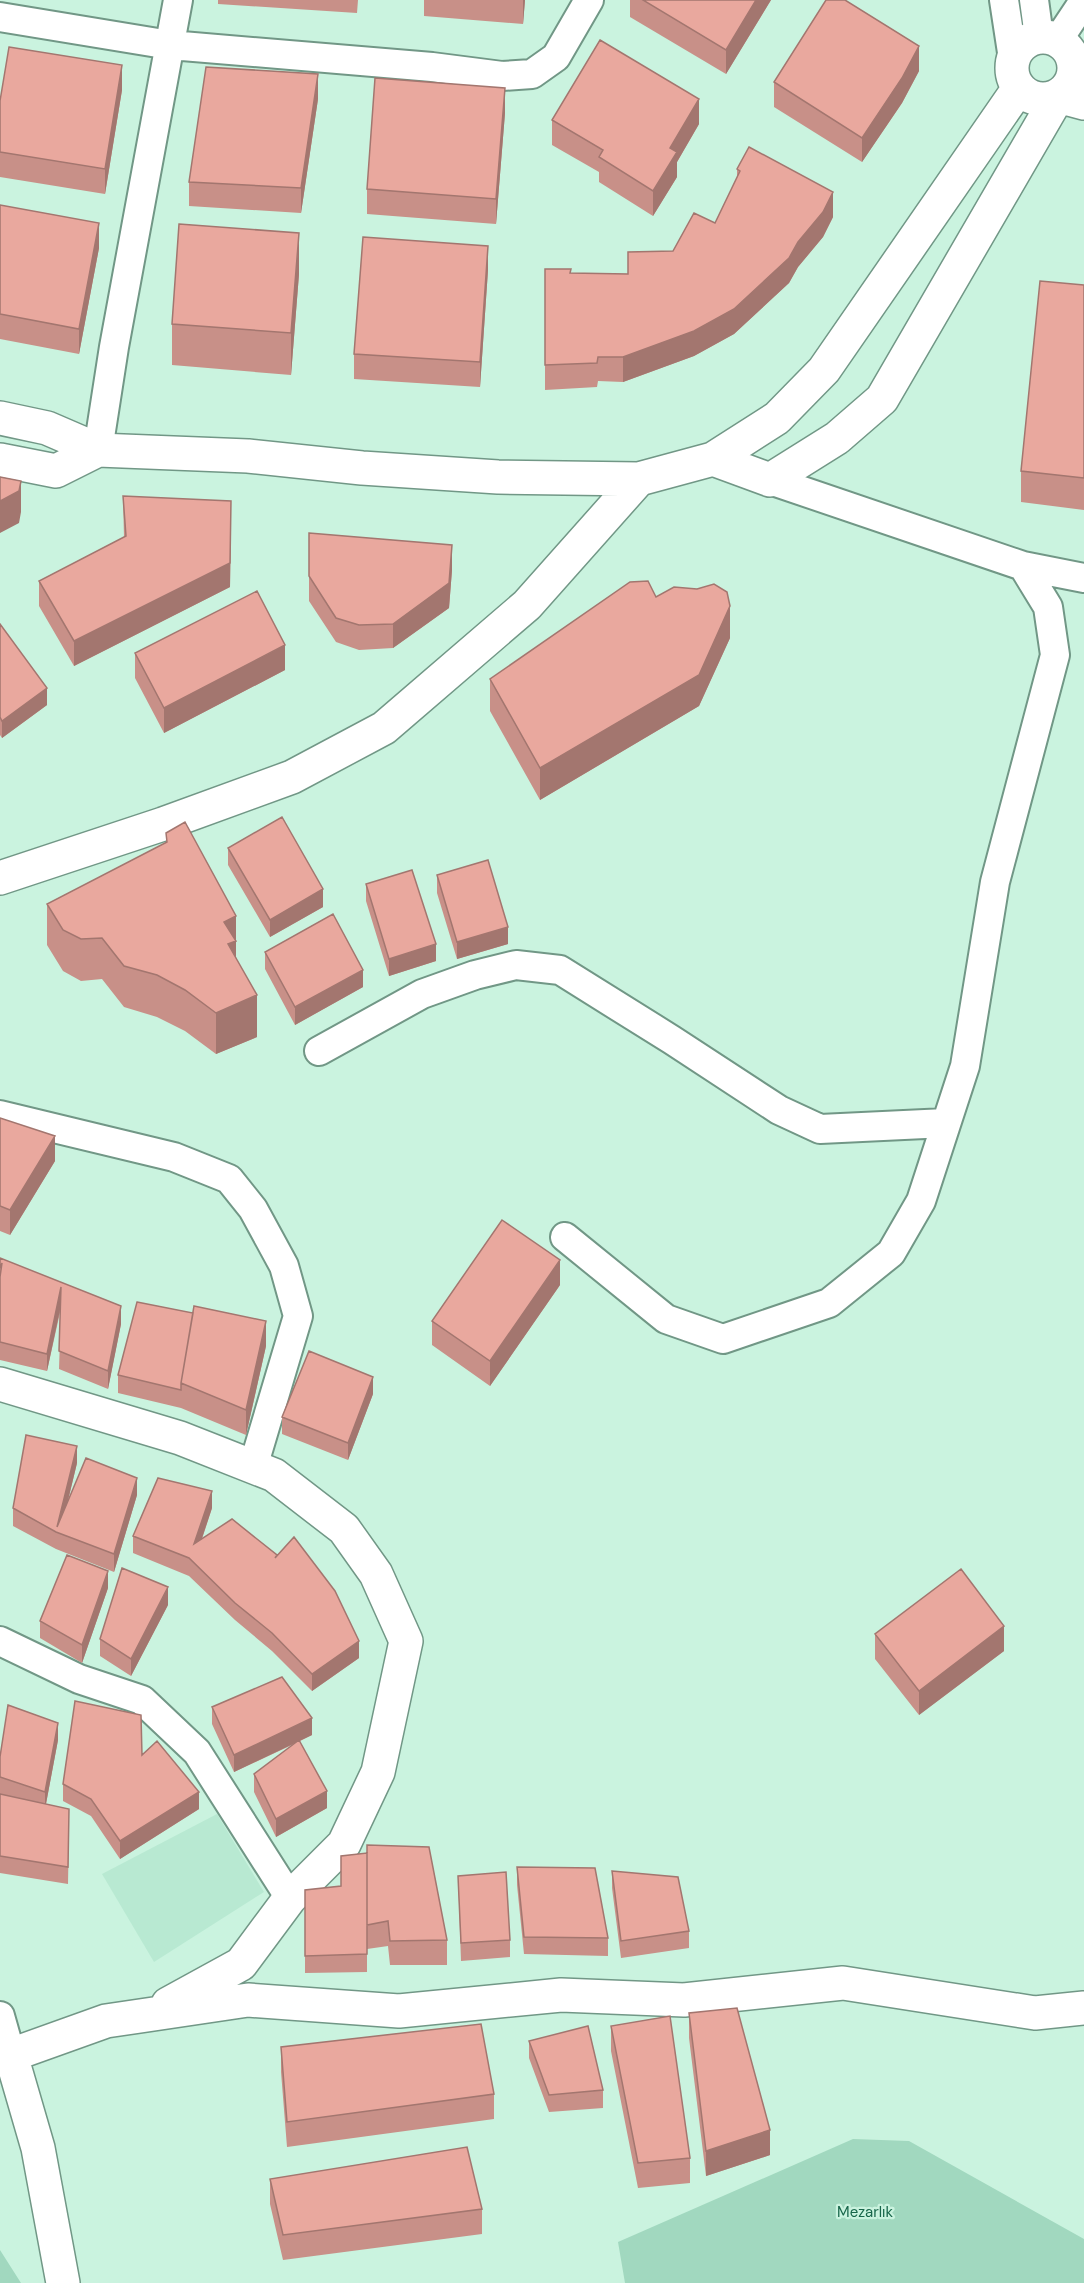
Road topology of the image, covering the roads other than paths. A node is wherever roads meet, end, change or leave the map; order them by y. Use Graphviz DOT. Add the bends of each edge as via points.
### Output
graph roads {
  1 [pos="178,0"];
  2 [pos="589,0"];
  3 [pos="1004,0"];
  4 [pos="1034,0"];
  5 [pos="1084,1"];
  6 [pos="0,17"];
  7 [pos="1048,38"];
  8 [pos="170,45"];
  9 [pos="1016,74"];
  10 [pos="1071,99"];
  11 [pos="0,418"];
  12 [pos="98,450"];
  13 [pos="713,459"];
  14 [pos="0,460"];
  15 [pos="639,479"];
  16 [pos="770,480"];
  17 [pos="1023,566"];
  18 [pos="1084,578"];
  19 [pos="0,878"];
  20 [pos="319,1051"];
  21 [pos="0,1115"];
  22 [pos="946,1123"];
  23 [pos="565,1237"];
  24 [pos="0,1384"];
  25 [pos="254,1467"];
  26 [pos="0,1641"];
  27 [pos="290,1898"];
  28 [pos="1084,2007"];
  29 [pos="148,2015"];
  30 [pos="0,2016"];
  31 [pos="11,2055"];
  32 [pos="63,2283"];
  1 -- 8 [label="street"];
  2 -- 8 [label="street" via="556,57 532,74 502,76"];
  3 -- 9 [label="street"];
  4 -- 7 [label="street"];
  5 -- 7 [label="street"];
  6 -- 8 [label="street"];
  7 -- 9 [label="street" via="1023,44"];
  7 -- 10 [label="street" via="1071,54"];
  8 -- 12 [label="street"];
  9 -- 10 [label="street" via="1037,99"];
  9 -- 13 [label="street" via="824,370 777,418"];
  10 -- 16 [label="street" via="882,399 837,438"];
  11 -- 12 [label="street" via="47,428"];
  12 -- 14 [label="street" via="56,471"];
  12 -- 15 [label="street" via="248,456 498,477"];
  13 -- 15 [label="street"];
  13 -- 16 [label="street"];
  15 -- 19 [label="street" via="527,605 384,728 292,777"];
  16 -- 17 [label="street"];
  17 -- 18 [label="street"];
  17 -- 22 [label="street" via="1048,607 1055,655 995,882 965,1066"];
  20 -- 22 [label="street" via="422,994 475,975 516,965 560,970 779,1110 820,1129"];
  21 -- 25 [label="street" via="174,1157 229,1179 252,1209 284,1266 298,1316"];
  22 -- 23 [label="street" via="921,1201 891,1253 829,1303 723,1339 666,1319"];
  24 -- 25 [label="street" via="180,1438"];
  25 -- 27 [label="street" via="274,1475 344,1529 376,1574 406,1641 378,1772 344,1844"];
  26 -- 27 [label="street" via="79,1679 142,1700 197,1752"];
  27 -- 29 [label="street" via="241,1964"];
  28 -- 29 [label="street" via="1035,2013 843,1983 684,2000 561,1995 399,2011 248,2000"];
  29 -- 31 [label="street" via="106,2021"];
  30 -- 31 [label="street"];
  31 -- 32 [label="street" via="39,2148"];
}
